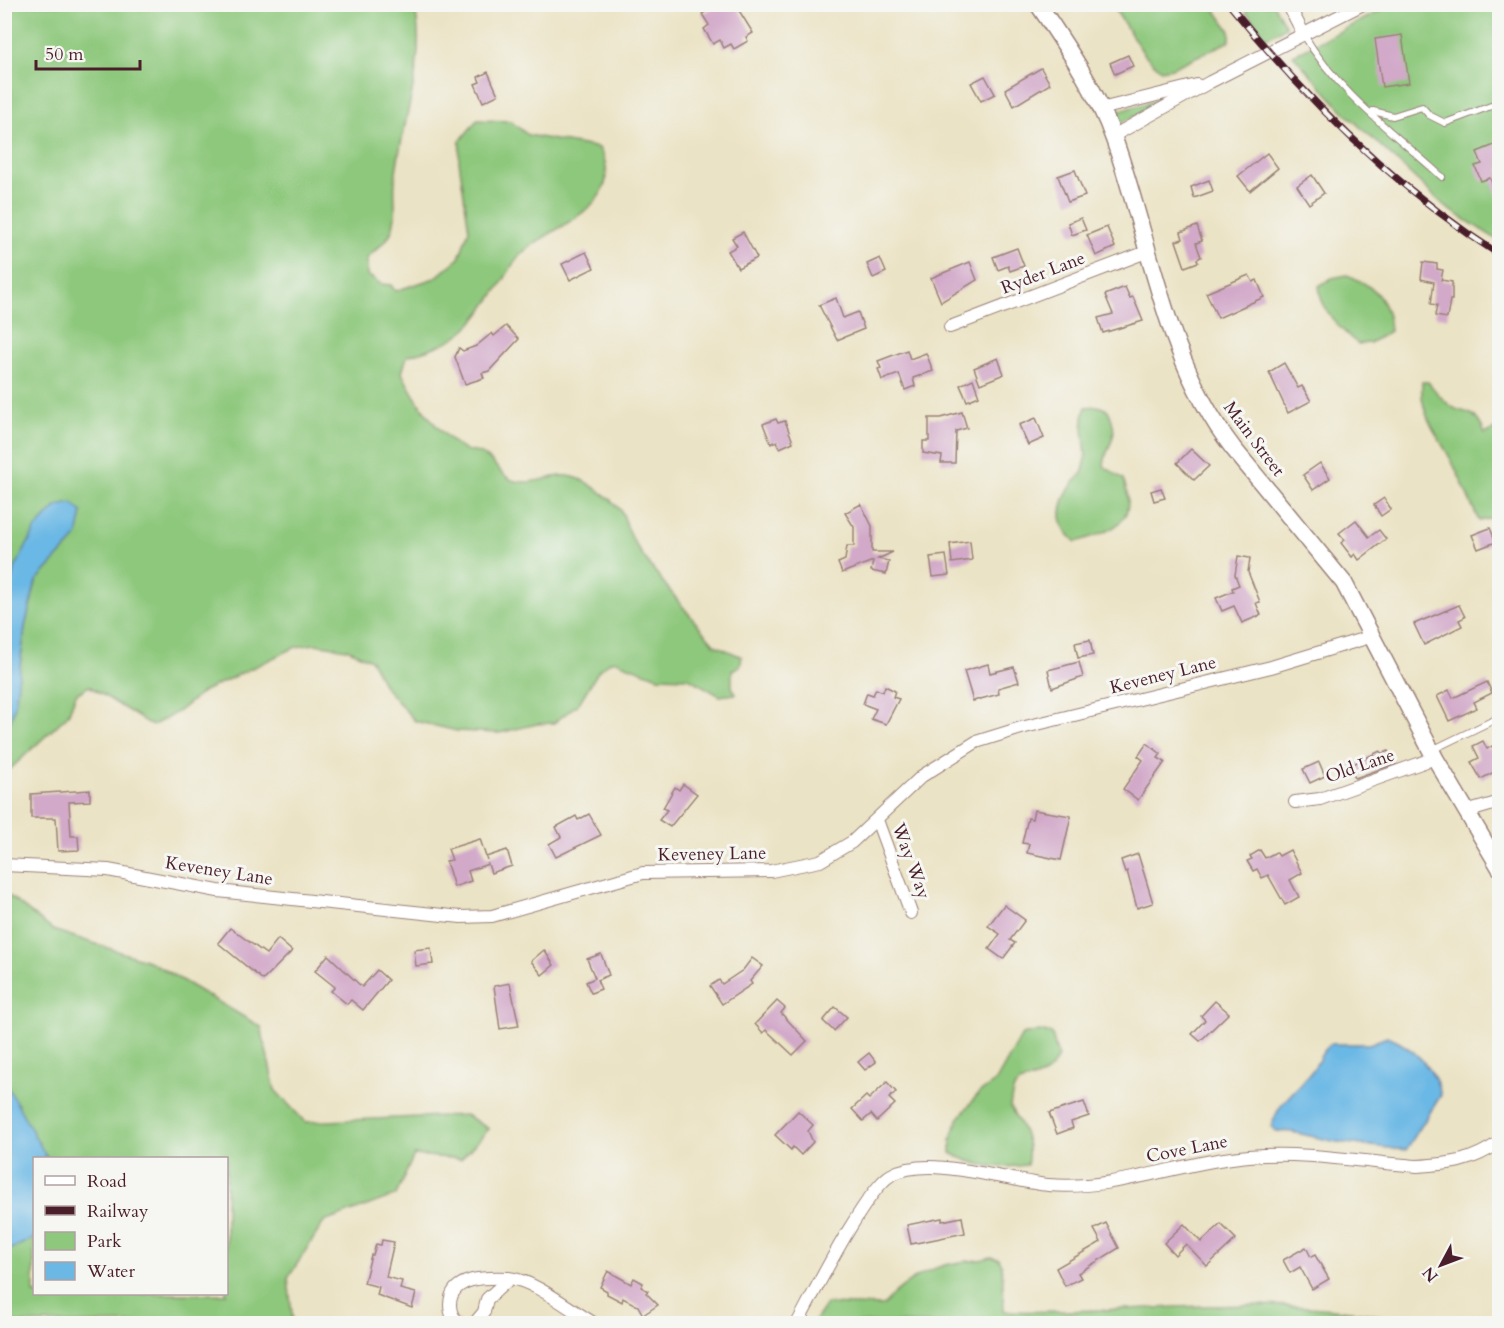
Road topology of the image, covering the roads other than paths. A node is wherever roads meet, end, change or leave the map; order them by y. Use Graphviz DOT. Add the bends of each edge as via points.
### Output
graph roads {
  1 [pos="1038,4"];
  2 [pos="1288,4"];
  3 [pos="1363,4"];
  4 [pos="1305,35"];
  5 [pos="1210,82"];
  6 [pos="1365,106"];
  7 [pos="1491,106"];
  8 [pos="1101,109"];
  9 [pos="1113,136"];
  10 [pos="1442,177"];
  11 [pos="1149,251"];
  12 [pos="950,327"];
  13 [pos="1372,636"];
  14 [pos="1500,717"];
  15 [pos="1433,754"];
  16 [pos="1295,802"];
  17 [pos="1500,802"];
  18 [pos="1466,812"];
  19 [pos="877,820"];
  20 [pos="4,865"];
  21 [pos="1500,868"];
  22 [pos="911,914"];
  23 [pos="1500,1142"];
  24 [pos="510,1278"];
  25 [pos="461,1323"];
  26 [pos="474,1323"];
  27 [pos="595,1323"];
  28 [pos="797,1323"];
  1 -- 8 [label="main road, Main Street"];
  2 -- 4 [label="street"];
  3 -- 4 [label="street"];
  4 -- 5 [label="street"];
  4 -- 6 [label="lane" via="1325,69"];
  5 -- 8 [label="street"];
  5 -- 9 [label="street"];
  6 -- 7 [label="lane" via="1387,116 1422,107 1445,123"];
  6 -- 10 [label="lane"];
  8 -- 9 [label="main road, Main Street"];
  9 -- 11 [label="main road, Main Street"];
  11 -- 12 [label="street, Ryder Lane"];
  11 -- 13 [label="main road, Main Street" via="1189,374 1216,426 1333,567"];
  13 -- 15 [label="main road, Main Street"];
  13 -- 19 [label="street, Keveney Lane" via="1270,667 976,742 922,776"];
  14 -- 15 [label="lane"];
  15 -- 16 [label="street, Old Lane" via="1331,795"];
  15 -- 18 [label="main road, Main Street"];
  17 -- 18 [label="street"];
  18 -- 21 [label="main road, Main Street"];
  19 -- 20 [label="street, Keveney Lane" via="835,854 794,868 742,873 643,873 492,916 438,915 274,898 108,870"];
  19 -- 22 [label="street, Way Way"];
  23 -- 28 [label="street, Cove Lane" via="1462,1162 1444,1164 1417,1166 1249,1156 1091,1185 1048,1185 930,1168 892,1174 871,1195"];
  24 -- 25 [label="street" via="468,1280 459,1285 452,1293 450,1310"];
  24 -- 26 [label="street" via="487,1299"];
  24 -- 27 [label="street"];
}
